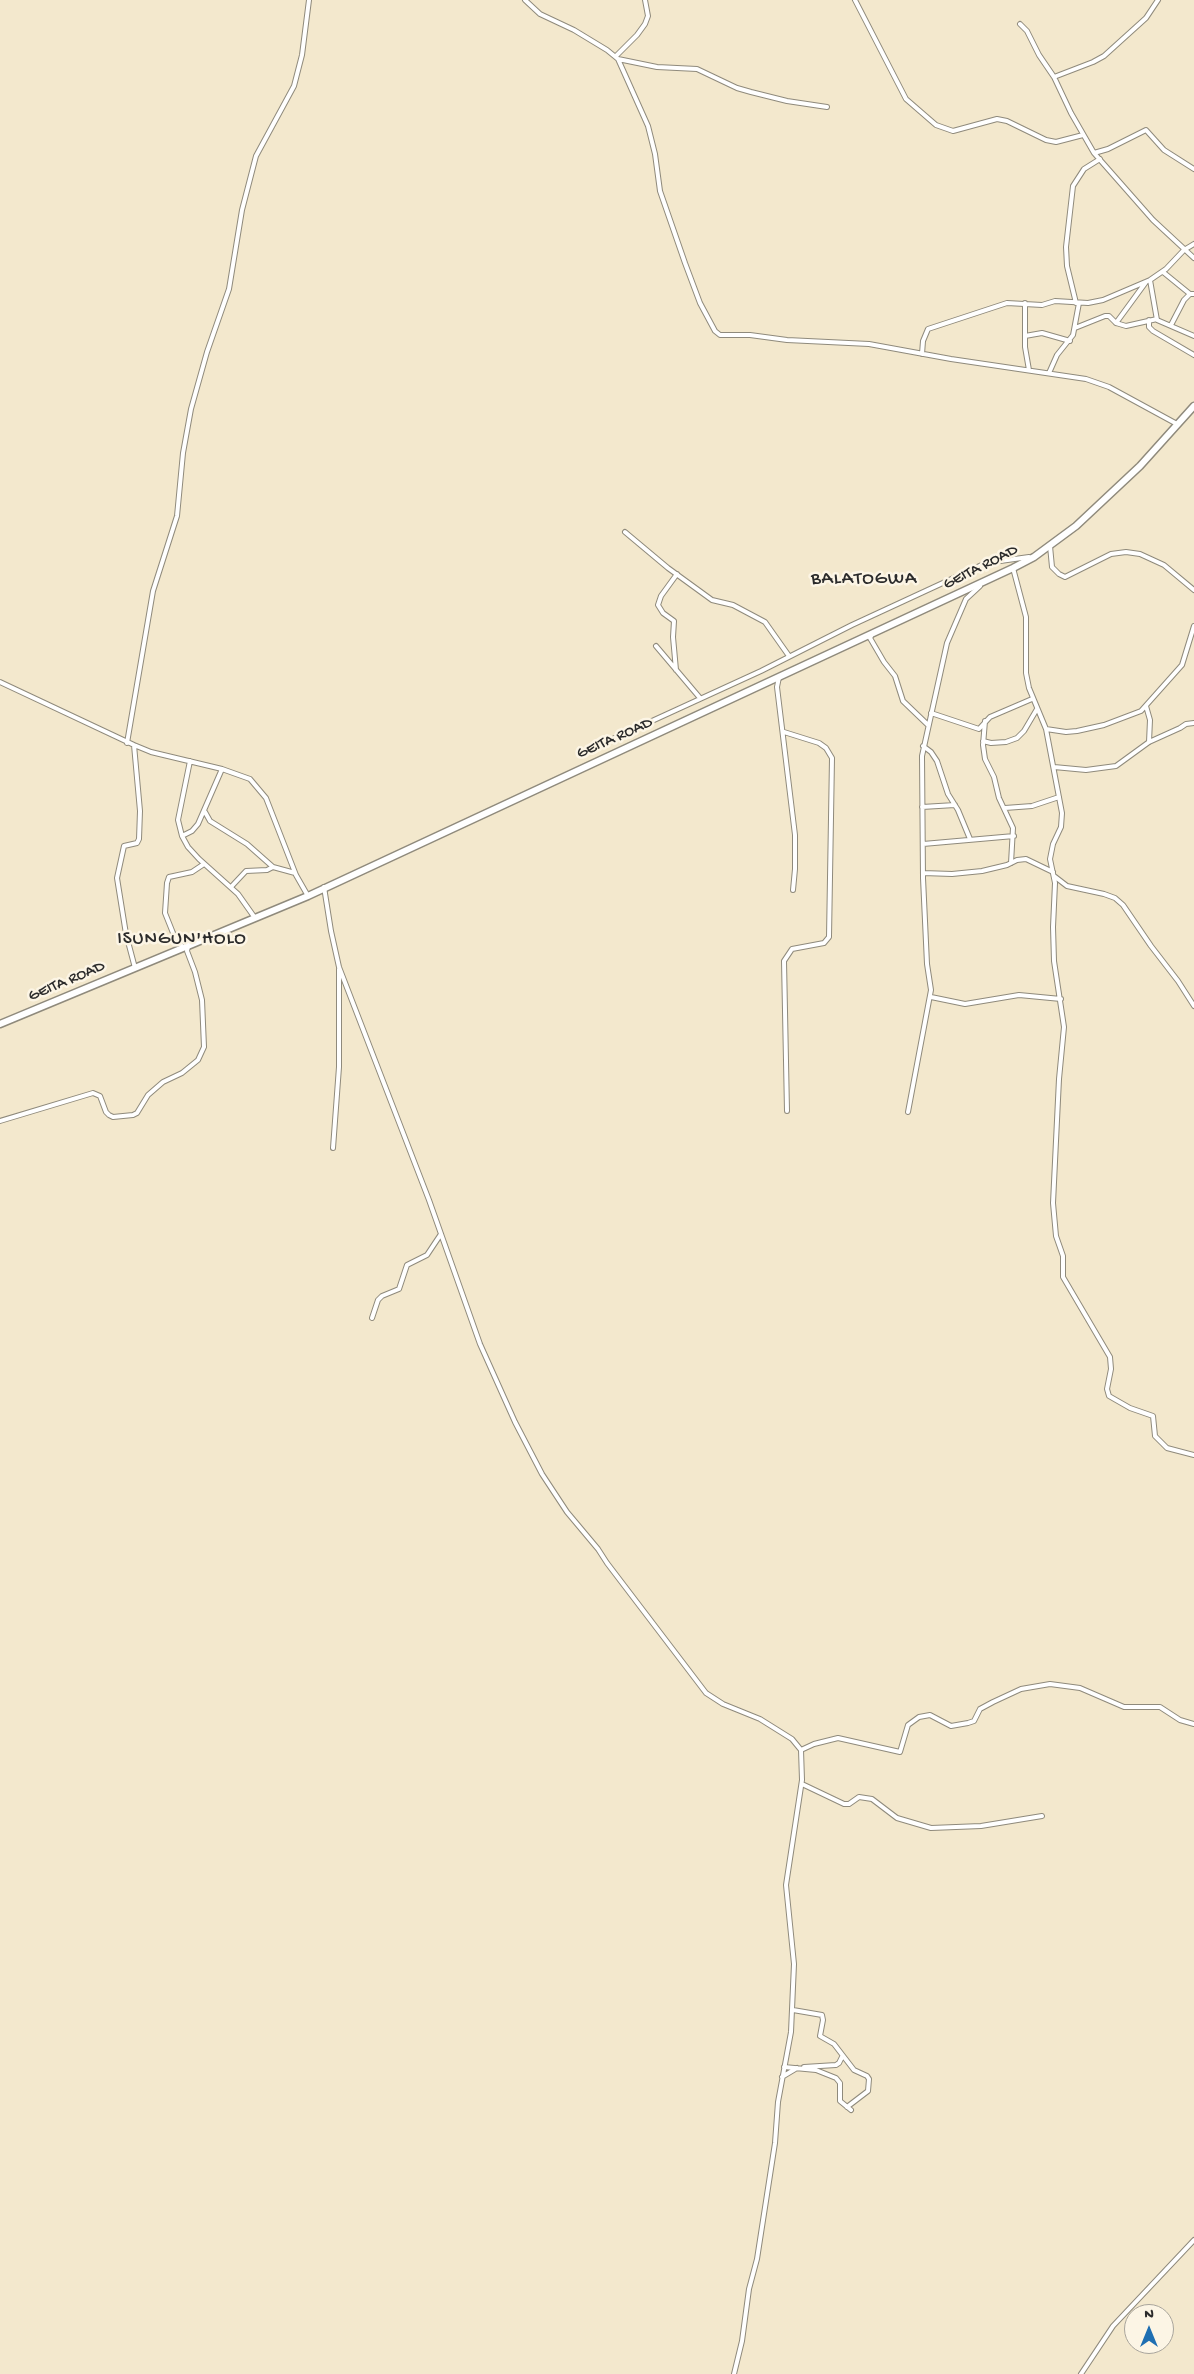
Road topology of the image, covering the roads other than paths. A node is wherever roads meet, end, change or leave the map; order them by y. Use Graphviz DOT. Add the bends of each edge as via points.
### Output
graph roads {
  1 [pos="309,0"];
  2 [pos="525,0"];
  3 [pos="646,0"];
  4 [pos="855,0"];
  5 [pos="1158,0"];
  6 [pos="1020,24"];
  7 [pos="617,58"];
  8 [pos="1054,77"];
  9 [pos="827,107"];
  10 [pos="1083,135"];
  11 [pos="1094,153"];
  12 [pos="1100,159"];
  13 [pos="1194,169"];
  14 [pos="1194,244"];
  15 [pos="1184,250"];
  16 [pos="1194,258"];
  17 [pos="1163,272"];
  18 [pos="1148,281"];
  19 [pos="1192,294"];
  20 [pos="1078,302"];
  21 [pos="1025,303"];
  22 [pos="1157,319"];
  23 [pos="1149,320"];
  24 [pos="1116,322"];
  25 [pos="1171,326"];
  26 [pos="1075,328"];
  27 [pos="1024,336"];
  28 [pos="1194,336"];
  29 [pos="1070,341"];
  30 [pos="922,354"];
  31 [pos="1194,355"];
  32 [pos="1029,370"];
  33 [pos="1049,373"];
  34 [pos="1194,406"];
  35 [pos="1176,424"];
  36 [pos="625,532"];
  37 [pos="1050,546"];
  38 [pos="1034,557"];
  39 [pos="1013,568"];
  40 [pos="677,574"];
  41 [pos="981,584"];
  42 [pos="1194,590"];
  43 [pos="1194,626"];
  44 [pos="871,636"];
  45 [pos="656,646"];
  46 [pos="789,656"];
  47 [pos="676,670"];
  48 [pos="780,677"];
  49 [pos="0,682"];
  50 [pos="700,698"];
  51 [pos="1032,699"];
  52 [pos="1146,706"];
  53 [pos="1037,709"];
  54 [pos="931,713"];
  55 [pos="985,721"];
  56 [pos="1194,724"];
  57 [pos="928,725"];
  58 [pos="1046,729"];
  59 [pos="784,732"];
  60 [pos="983,741"];
  61 [pos="127,742"];
  62 [pos="1149,742"];
  63 [pos="134,745"];
  64 [pos="923,746"];
  65 [pos="594,748"];
  66 [pos="190,761"];
  67 [pos="1054,767"];
  68 [pos="222,769"];
  69 [pos="1060,797"];
  70 [pos="955,805"];
  71 [pos="922,807"];
  72 [pos="1005,808"];
  73 [pos="205,812"];
  74 [pos="182,836"];
  75 [pos="1014,836"];
  76 [pos="970,839"];
  77 [pos="924,844"];
  78 [pos="1011,863"];
  79 [pos="204,864"];
  80 [pos="274,867"];
  81 [pos="295,873"];
  82 [pos="924,873"];
  83 [pos="1053,874"];
  84 [pos="231,887"];
  85 [pos="324,887"];
  86 [pos="792,890"];
  87 [pos="308,896"];
  88 [pos="255,918"];
  89 [pos="185,947"];
  90 [pos="339,966"];
  91 [pos="135,968"];
  92 [pos="931,997"];
  93 [pos="1061,999"];
  94 [pos="1194,1006"];
  95 [pos="0,1024"];
  96 [pos="788,1111"];
  97 [pos="908,1112"];
  98 [pos="0,1121"];
  99 [pos="333,1148"];
  100 [pos="441,1234"];
  101 [pos="372,1318"];
  102 [pos="1194,1455"];
  103 [pos="1194,1724"];
  104 [pos="801,1750"];
  105 [pos="802,1784"];
  106 [pos="1042,1816"];
  107 [pos="793,2010"];
  108 [pos="842,2054"];
  109 [pos="784,2068"];
  110 [pos="798,2068"];
  111 [pos="782,2077"];
  112 [pos="1194,2240"];
  113 [pos="734,2374"];
  114 [pos="1081,2374"];
  1 -- 61 [label="street" via="302,55 294,86 256,156 242,210 230,289 207,352 191,410 177,516 152,591"];
  2 -- 7 [label="street" via="540,14 574,30"];
  3 -- 7 [label="street" via="648,16 645,24"];
  4 -- 10 [label="street" via="906,99 936,125 953,132 997,119 1046,140 1070,140"];
  5 -- 8 [label="street" via="1146,18 1104,56"];
  6 -- 8 [label="street"];
  7 -- 9 [label="street" via="656,67 697,69 751,92"];
  7 -- 30 [label="street" via="648,126 660,191 670,222 700,303 715,331 787,340 869,344"];
  8 -- 10 [label="street"];
  10 -- 11 [label="street"];
  11 -- 12 [label="street"];
  11 -- 13 [label="street" via="1146,130 1164,150"];
  12 -- 15 [label="street"];
  12 -- 20 [label="street" via="1084,169 1073,186 1066,247 1067,266"];
  14 -- 15 [label="street"];
  15 -- 16 [label="street"];
  15 -- 17 [label="street"];
  17 -- 18 [label="street"];
  17 -- 19 [label="street"];
  18 -- 20 [label="street" via="1103,300"];
  18 -- 22 [label="street"];
  18 -- 24 [label="street"];
  19 -- 25 [label="street" via="1184,300"];
  20 -- 21 [label="street"];
  20 -- 26 [label="street"];
  21 -- 27 [label="street"];
  21 -- 30 [label="street" via="1007,303 928,329"];
  22 -- 23 [label="street"];
  22 -- 25 [label="street"];
  23 -- 24 [label="street" via="1130,326"];
  23 -- 31 [label="street" via="1153,331"];
  24 -- 26 [label="street" via="1105,316"];
  25 -- 28 [label="street"];
  26 -- 29 [label="street"];
  27 -- 29 [label="street" via="1042,333"];
  27 -- 32 [label="street"];
  29 -- 33 [label="street" via="1057,355"];
  30 -- 32 [label="street"];
  32 -- 33 [label="street"];
  33 -- 35 [label="street" via="1097,382"];
  34 -- 35 [label="highway, GEITA ROAD"];
  35 -- 37 [label="highway, GEITA ROAD" via="1140,466"];
  36 -- 40 [label="street"];
  37 -- 38 [label="highway, GEITA ROAD"];
  37 -- 42 [label="street" via="1052,567 1065,577 1111,554 1126,552 1140,554 1164,565"];
  38 -- 39 [label="highway, GEITA ROAD"];
  38 -- 46 [label="street" via="986,563"];
  39 -- 41 [label="highway, GEITA ROAD"];
  39 -- 51 [label="street" via="1026,616 1026,673"];
  40 -- 46 [label="street" via="712,600 733,605 765,622"];
  40 -- 47 [label="street" via="658,605 674,621"];
  41 -- 44 [label="highway, GEITA ROAD"];
  41 -- 54 [label="street" via="966,599 956,618"];
  43 -- 52 [label="street" via="1182,665"];
  44 -- 48 [label="highway, GEITA ROAD"];
  44 -- 57 [label="street" via="895,676 903,702"];
  45 -- 47 [label="street"];
  46 -- 50 [label="street"];
  47 -- 50 [label="street"];
  48 -- 59 [label="street" via="777,687"];
  48 -- 85 [label="highway, GEITA ROAD"];
  49 -- 61 [label="street"];
  50 -- 65 [label="street"];
  51 -- 53 [label="street"];
  51 -- 55 [label="street"];
  52 -- 58 [label="street" via="1104,724 1076,731"];
  52 -- 62 [label="street" via="1150,720"];
  53 -- 58 [label="street"];
  53 -- 60 [label="street" via="1017,738 1006,742"];
  54 -- 55 [label="street" via="979,729"];
  54 -- 57 [label="street"];
  55 -- 60 [label="street"];
  56 -- 62 [label="street" via="1186,724"];
  57 -- 64 [label="street"];
  58 -- 67 [label="street"];
  59 -- 86 [label="street" via="796,835"];
  59 -- 96 [label="street" via="819,743 832,758 829,937 824,943 792,949 784,961"];
  60 -- 72 [label="street" via="985,759"];
  61 -- 63 [label="street"];
  62 -- 67 [label="street" via="1116,766 1086,770"];
  63 -- 66 [label="street"];
  63 -- 91 [label="street" via="139,839 124,846 118,878 127,942"];
  64 -- 70 [label="street" via="937,761"];
  64 -- 71 [label="street" via="920,772"];
  66 -- 68 [label="street"];
  66 -- 74 [label="street" via="178,820"];
  67 -- 69 [label="street"];
  68 -- 73 [label="street"];
  68 -- 81 [label="street" via="250,779 262,791"];
  69 -- 72 [label="street" via="1032,806"];
  69 -- 83 [label="street" via="1062,822 1050,852"];
  70 -- 71 [label="street"];
  70 -- 76 [label="street"];
  71 -- 77 [label="street"];
  72 -- 75 [label="street"];
  73 -- 74 [label="street" via="192,831"];
  73 -- 80 [label="street" via="210,821 247,844"];
  74 -- 79 [label="street"];
  75 -- 76 [label="street"];
  75 -- 78 [label="street"];
  76 -- 77 [label="street"];
  77 -- 82 [label="street"];
  78 -- 82 [label="street" via="982,872"];
  78 -- 83 [label="street" via="1026,860"];
  79 -- 84 [label="street"];
  79 -- 89 [label="street" via="192,872 169,877 167,883 165,913 172,933"];
  80 -- 81 [label="street"];
  80 -- 84 [label="street" via="246,871"];
  81 -- 87 [label="street"];
  82 -- 92 [label="street"];
  83 -- 93 [label="street" via="1053,948"];
  83 -- 94 [label="street" via="1067,886 1104,894 1123,905"];
  84 -- 88 [label="street"];
  85 -- 87 [label="highway, GEITA ROAD"];
  85 -- 90 [label="street"];
  87 -- 88 [label="highway, GEITA ROAD"];
  88 -- 89 [label="highway, GEITA ROAD"];
  89 -- 91 [label="highway, GEITA ROAD"];
  89 -- 98 [label="street" via="202,1000 204,1047 198,1060 163,1082 132,1115 109,1115 100,1096 93,1093"];
  90 -- 99 [label="street" via="339,1067"];
  90 -- 100 [label="street"];
  91 -- 95 [label="highway, GEITA ROAD"];
  92 -- 93 [label="street" via="965,1004 1019,996"];
  92 -- 97 [label="street"];
  93 -- 102 [label="street" via="1064,1027 1054,1213 1056,1236 1063,1256 1063,1277 1110,1357 1107,1389 1110,1396 1153,1416 1155,1436 1167,1448"];
  100 -- 101 [label="street" via="427,1255 407,1265 399,1289 382,1296"];
  100 -- 104 [label="street" via="491,1371 542,1474 567,1512 706,1693 723,1704 760,1719 792,1739"];
  103 -- 104 [label="street" via="1180,1720 1160,1707 1124,1707 1080,1688 1050,1684 1022,1689 993,1702 980,1709 974,1721 968,1723 951,1726 930,1715 919,1717 908,1725 900,1752 838,1738"];
  104 -- 105 [label="street"];
  105 -- 106 [label="street" via="844,1804 858,1797 872,1799 897,1818 931,1828 996,1824"];
  105 -- 107 [label="street" via="786,1885 794,1964"];
  107 -- 108 [label="street" via="822,2015 820,2036 834,2044"];
  107 -- 109 [label="street"];
  108 -- 110 [label="street" via="840,2064"];
  108 -- 110 [label="street" via="854,2070 867,2076 870,2084 865,2094 849,2109 840,2101 840,2083 836,2078 824,2072"];
  109 -- 110 [label="street"];
  109 -- 111 [label="street"];
  110 -- 111 [label="street"];
  111 -- 113 [label="street" via="760,2244 748,2289 742,2341"];
  112 -- 114 [label="street" via="1113,2326"];
}
